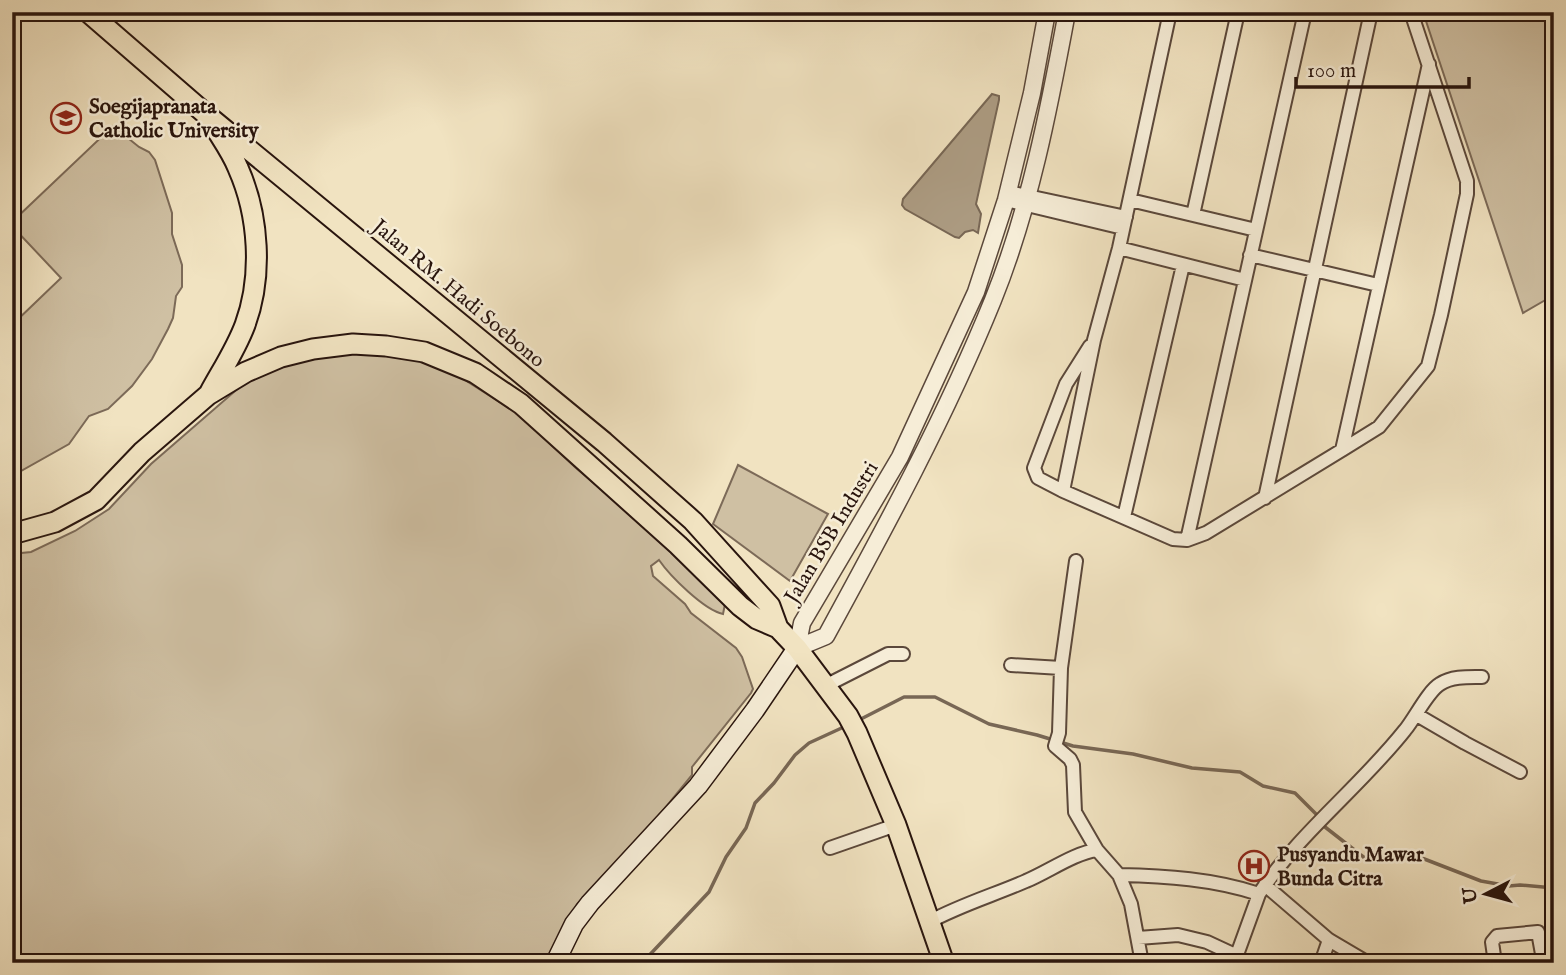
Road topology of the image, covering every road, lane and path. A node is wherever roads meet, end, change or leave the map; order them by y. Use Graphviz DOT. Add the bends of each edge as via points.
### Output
graph roads {
  1 [pos="88,12"];
  2 [pos="1047,12"];
  3 [pos="1067,12"];
  4 [pos="1170,12"];
  5 [pos="1238,12"];
  6 [pos="1305,12"];
  7 [pos="1371,12"];
  8 [pos="1411,12"];
  9 [pos="1429,64"];
  10 [pos="208,116"];
  11 [pos="1007,196"];
  12 [pos="1025,200"];
  13 [pos="1130,200"];
  14 [pos="1193,215"];
  15 [pos="1124,223"];
  16 [pos="1256,230"];
  17 [pos="1119,248"];
  18 [pos="1251,255"];
  19 [pos="1183,265"];
  20 [pos="1315,270"];
  21 [pos="1245,280"];
  22 [pos="1378,285"];
  23 [pos="1094,340"];
  24 [pos="208,395"];
  25 [pos="1342,450"];
  26 [pos="1063,491"];
  27 [pos="1265,498"];
  28 [pos="1124,517"];
  29 [pos="12,534"];
  30 [pos="1187,541"];
  31 [pos="1076,561"];
  32 [pos="778,628"];
  33 [pos="797,648"];
  34 [pos="903,654"];
  35 [pos="1011,664"];
  36 [pos="1061,668"];
  37 [pos="1482,677"];
  38 [pos="825,686"];
  39 [pos="1417,715"];
  40 [pos="1520,772"];
  41 [pos="896,825"];
  42 [pos="830,848"];
  43 [pos="1097,850"];
  44 [pos="1119,875"];
  45 [pos="1262,889"];
  46 [pos="929,922"];
  47 [pos="1138,938"];
  48 [pos="1329,940"];
  49 [pos="1542,954"];
  50 [pos="1235,959"];
  51 [pos="555,963"];
  52 [pos="944,963"];
  53 [pos="1142,963"];
  54 [pos="1321,963"];
  55 [pos="1368,963"];
  56 [pos="1495,963"];
  1 -- 10 [label="main road, Jalan RM. Hadi Soebono"];
  2 -- 11 [label="street, Jalan BSB Industri"];
  3 -- 12 [label="street, Jalan BSB Industri"];
  4 -- 13 [label="street"];
  5 -- 14 [label="street"];
  6 -- 16 [label="street"];
  7 -- 20 [label="street"];
  8 -- 9 [label="street"];
  9 -- 22 [label="street"];
  9 -- 25 [label="street" via="1467,181 1463,217 1432,353 1420,377 1379,426"];
  10 -- 24 [label="main road" via="238,167 256,244 246,324"];
  10 -- 32 [label="main road, Jalan RM. Hadi Soebono" via="604,442 693,521 770,606"];
  11 -- 12 [label="street"];
  11 -- 33 [label="street, Jalan BSB Industri" via="976,292 900,457 802,622"];
  12 -- 15 [label="street"];
  12 -- 33 [label="street, Jalan BSB Industri" via="993,300 916,471 826,636"];
  13 -- 14 [label="street"];
  13 -- 15 [label="street"];
  14 -- 16 [label="street"];
  15 -- 17 [label="street"];
  16 -- 18 [label="street"];
  17 -- 19 [label="street"];
  17 -- 23 [label="street"];
  18 -- 20 [label="street"];
  18 -- 21 [label="street"];
  19 -- 21 [label="street"];
  19 -- 28 [label="street"];
  20 -- 22 [label="street"];
  20 -- 27 [label="street"];
  21 -- 30 [label="street"];
  22 -- 25 [label="street"];
  23 -- 26 [label="street"];
  23 -- 26 [label="street" via="1066,384 1034,468 1038,478"];
  24 -- 29 [label="main road, Jalan RM. Hadi Soebono" via="142,452 96,500 55,522"];
  24 -- 32 [label="main road, Jalan RM. Hadi Soebono" via="246,372 313,349 353,344 424,352 475,373 521,404 740,606"];
  25 -- 27 [label="street"];
  26 -- 28 [label="street"];
  27 -- 30 [label="street"];
  28 -- 30 [label="street"];
  31 -- 36 [label="street"];
  32 -- 33 [label="main road, Jalan RM. Hadi Soebono"];
  33 -- 38 [label="main road, Jalan RM. Hadi Soebono"];
  33 -- 51 [label="main road" via="698,786 590,903"];
  34 -- 38 [label="street" via="888,654"];
  35 -- 36 [label="street"];
  36 -- 43 [label="street" via="1055,746 1070,759 1075,812"];
  37 -- 39 [label="street" via="1441,683"];
  38 -- 41 [label="main road, Jalan RM. Hadi Soebono" via="852,725"];
  39 -- 40 [label="street"];
  39 -- 45 [label="street"];
  41 -- 42 [label="street"];
  41 -- 46 [label="main road, Jalan RM. Hadi Soebono"];
  43 -- 44 [label="street"];
  43 -- 46 [label="street"];
  44 -- 45 [label="street"];
  44 -- 47 [label="street"];
  45 -- 48 [label="street"];
  45 -- 50 [label="street"];
  46 -- 52 [label="main road, Jalan RM. Hadi Soebono"];
  47 -- 50 [label="street" via="1178,934 1207,942"];
  47 -- 53 [label="street"];
  48 -- 54 [label="street"];
  48 -- 55 [label="street"];
  49 -- 56 [label="street" via="1538,932 1497,936 1492,942"];
}
